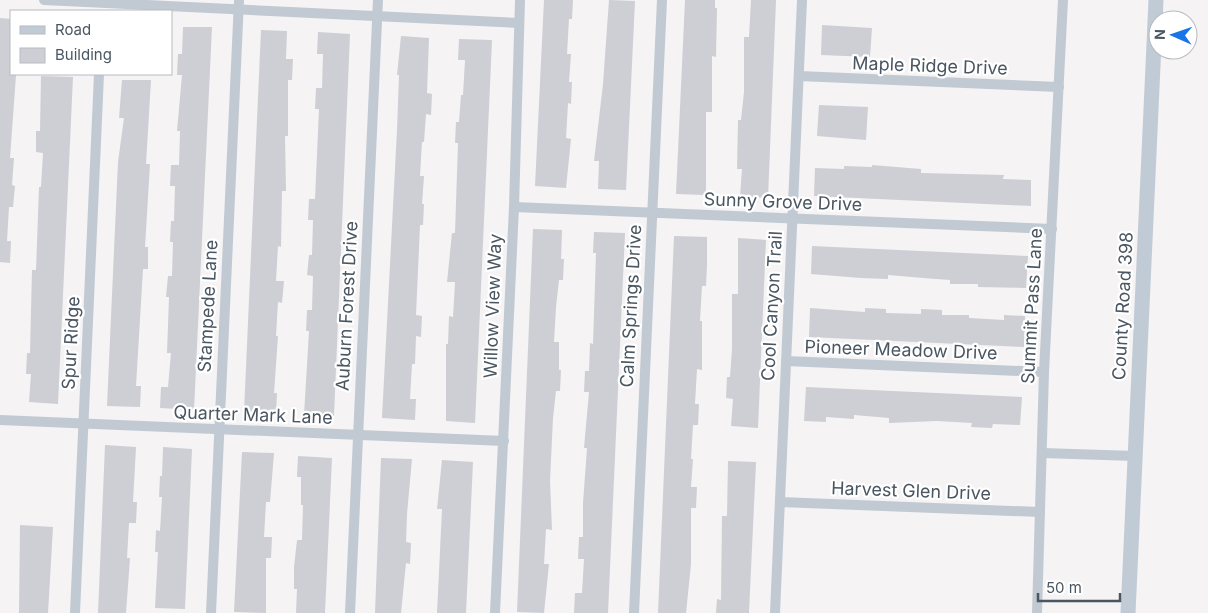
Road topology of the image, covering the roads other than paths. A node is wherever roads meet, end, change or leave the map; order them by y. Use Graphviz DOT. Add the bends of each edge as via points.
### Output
graph roads {
  1 [pos="44,0"];
  2 [pos="378,0"];
  3 [pos="520,0"];
  4 [pos="662,0"];
  5 [pos="802,0"];
  6 [pos="1063,0"];
  7 [pos="1156,0"];
  8 [pos="102,5"];
  9 [pos="238,5"];
  10 [pos="377,16"];
  11 [pos="518,23"];
  12 [pos="99,75"];
  13 [pos="799,76"];
  14 [pos="1059,88"];
  15 [pos="514,207"];
  16 [pos="651,213"];
  17 [pos="792,218"];
  18 [pos="1052,229"];
  19 [pos="786,361"];
  20 [pos="1044,372"];
  21 [pos="0,420"];
  22 [pos="84,424"];
  23 [pos="218,431"];
  24 [pos="357,436"];
  25 [pos="504,441"];
  26 [pos="1042,453"];
  27 [pos="1135,456"];
  28 [pos="780,502"];
  29 [pos="1040,512"];
  30 [pos="75,613"];
  31 [pos="211,613"];
  32 [pos="350,613"];
  33 [pos="495,613"];
  34 [pos="634,613"];
  35 [pos="774,613"];
  36 [pos="1037,613"];
  37 [pos="1128,613"];
  1 -- 8 [label="street"];
  2 -- 10 [label="street, Auburn Forest Drive"];
  3 -- 11 [label="street, Willow View Way"];
  4 -- 16 [label="street, Calm Springs Drive"];
  5 -- 13 [label="street, Cool Canyon Trail"];
  6 -- 14 [label="street, Summit Pass Lane"];
  7 -- 27 [label="street, County Road 398"];
  8 -- 9 [label="street"];
  9 -- 10 [label="street"];
  9 -- 23 [label="street, Stampede Lane"];
  10 -- 11 [label="street"];
  10 -- 24 [label="street, Auburn Forest Drive"];
  11 -- 15 [label="street, Willow View Way"];
  12 -- 22 [label="street, Spur Ridge"];
  13 -- 14 [label="street, Maple Ridge Drive"];
  13 -- 17 [label="street, Cool Canyon Trail"];
  14 -- 18 [label="street, Summit Pass Lane"];
  15 -- 16 [label="street, Sunny Grove Drive"];
  15 -- 25 [label="street, Willow View Way"];
  16 -- 17 [label="street, Sunny Grove Drive"];
  16 -- 34 [label="street, Calm Springs Drive"];
  17 -- 18 [label="street, Sunny Grove Drive"];
  17 -- 19 [label="street, Cool Canyon Trail"];
  18 -- 20 [label="street, Summit Pass Lane"];
  19 -- 20 [label="street, Pioneer Meadow Drive"];
  19 -- 28 [label="street, Cool Canyon Trail"];
  20 -- 26 [label="street, Summit Pass Lane"];
  21 -- 22 [label="street, Quarter Mark Lane"];
  22 -- 23 [label="street, Quarter Mark Lane"];
  22 -- 30 [label="street, Spur Ridge"];
  23 -- 24 [label="street, Quarter Mark Lane"];
  23 -- 31 [label="street, Stampede Lane"];
  24 -- 25 [label="street, Quarter Mark Lane"];
  24 -- 32 [label="street, Auburn Forest Drive"];
  25 -- 33 [label="street, Willow View Way"];
  26 -- 27 [label="street"];
  26 -- 29 [label="street, Summit Pass Lane"];
  27 -- 37 [label="street, County Road 398"];
  28 -- 29 [label="street, Harvest Glen Drive"];
  28 -- 35 [label="street, Cool Canyon Trail"];
  29 -- 36 [label="street, Summit Pass Lane"];
}
